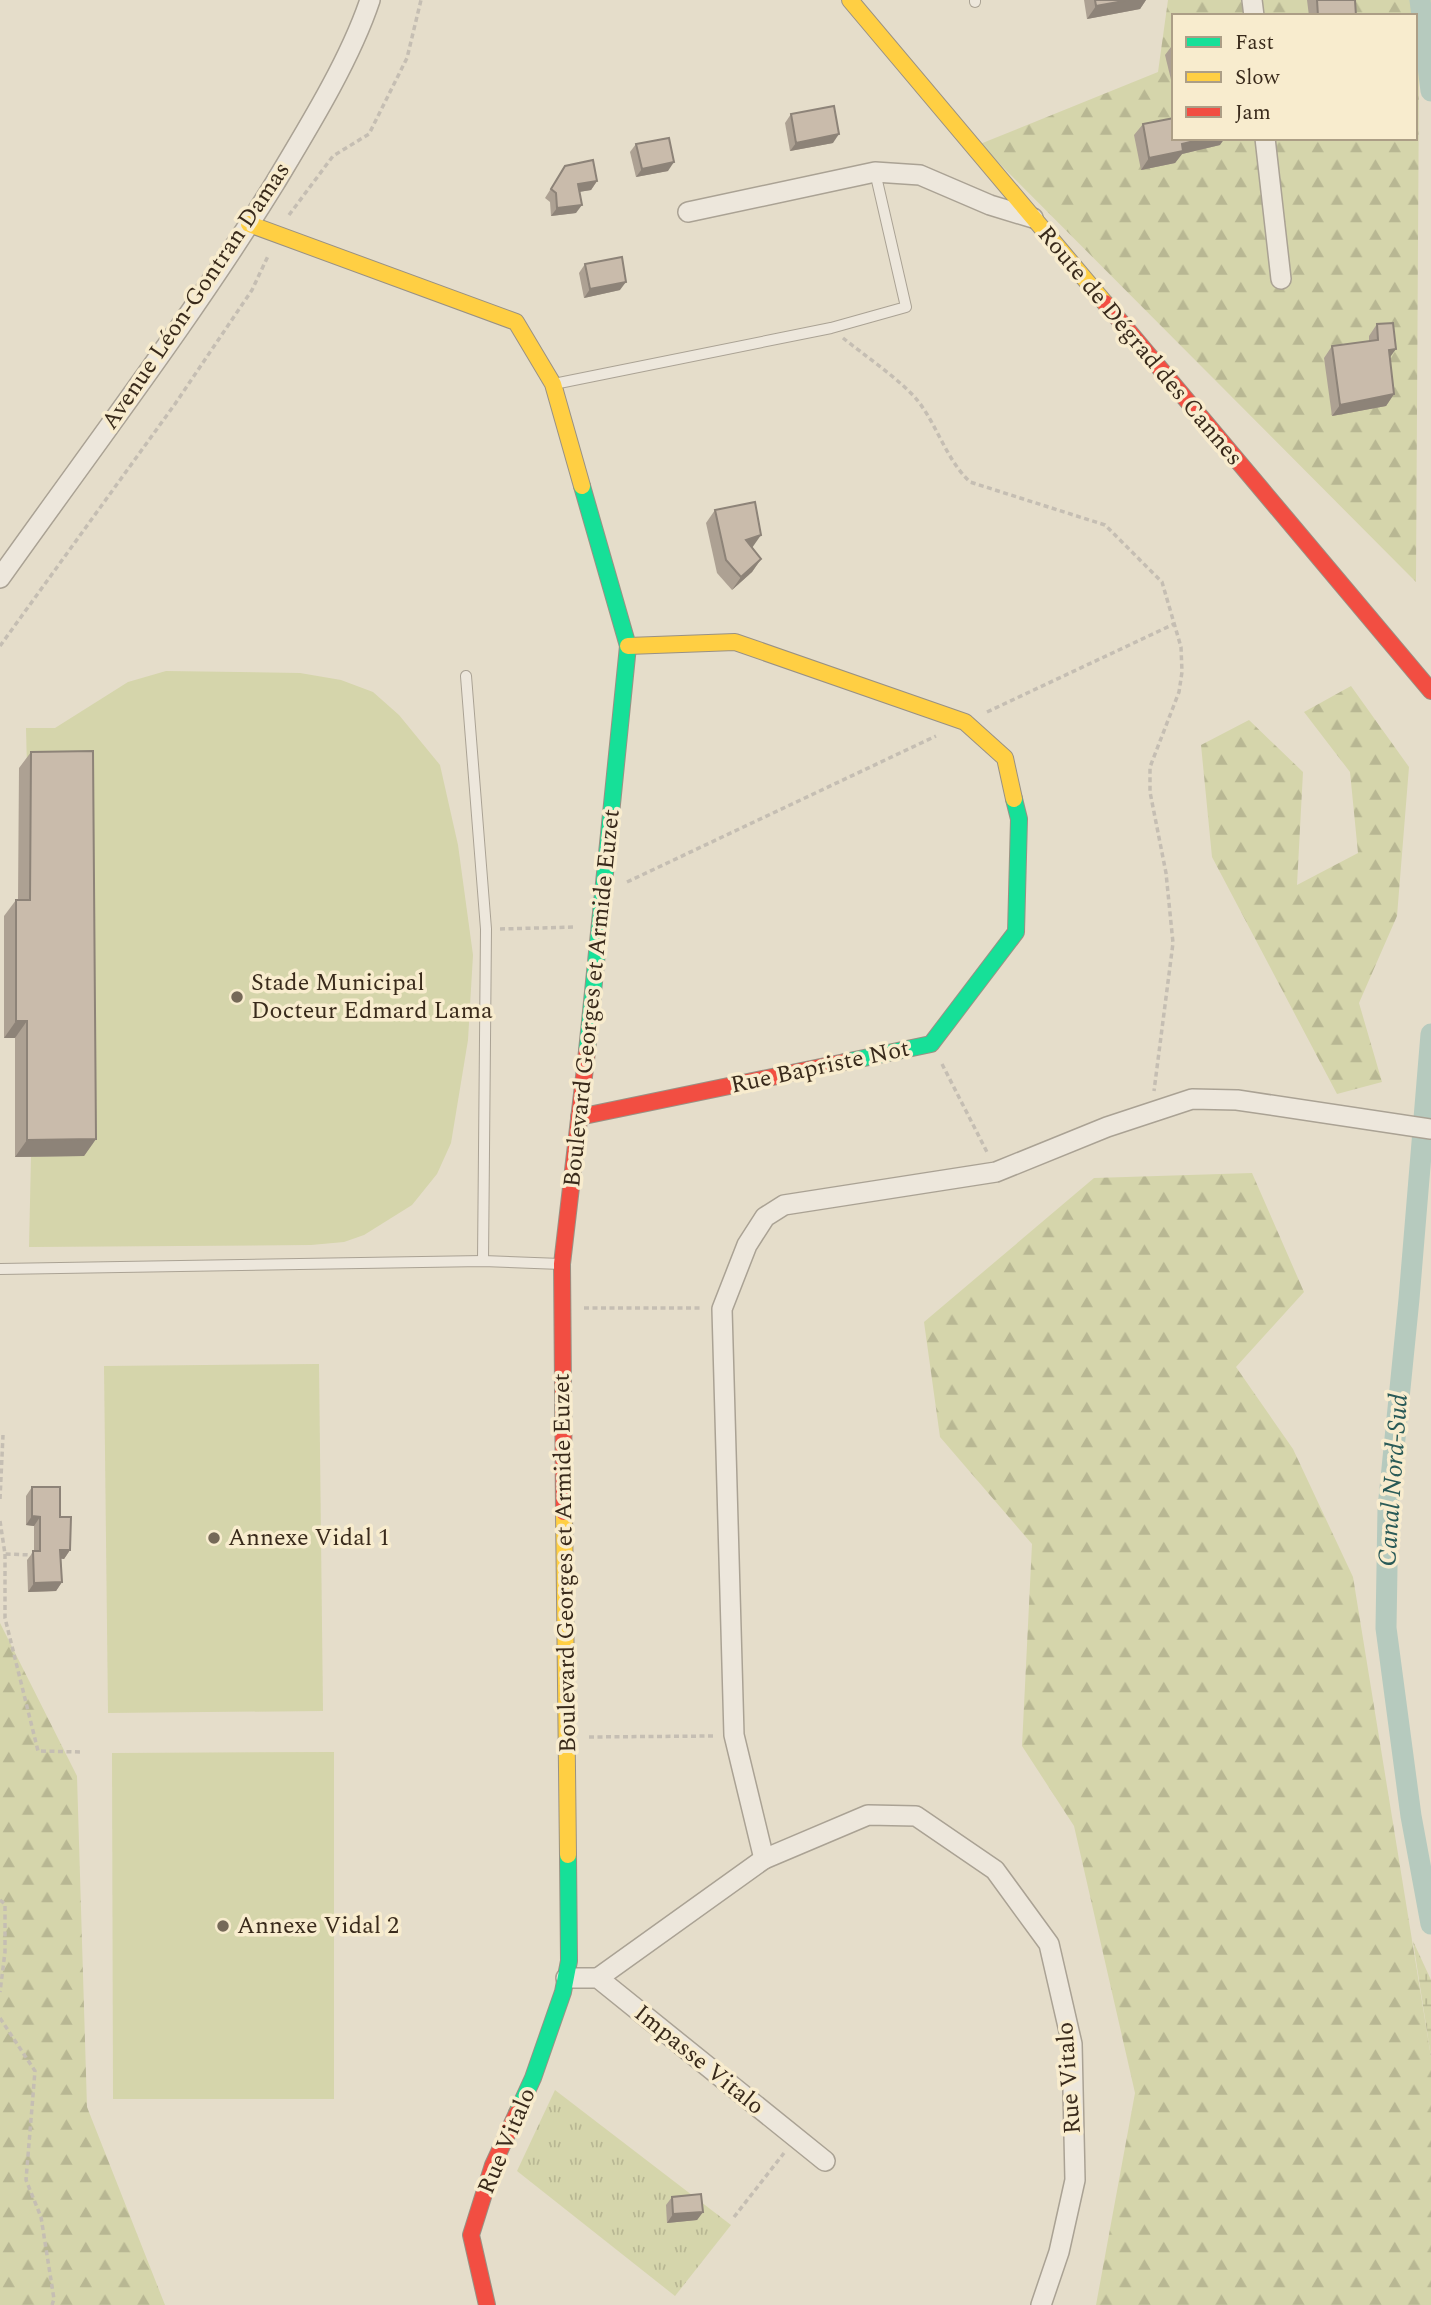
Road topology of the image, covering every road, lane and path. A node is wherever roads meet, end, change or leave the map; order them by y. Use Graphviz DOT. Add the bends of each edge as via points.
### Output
graph roads {
  1 [pos="370,0"];
  2 [pos="421,0"];
  3 [pos="850,0"];
  4 [pos="1265,140"];
  5 [pos="875,172"];
  6 [pos="688,212"];
  7 [pos="1034,219"];
  8 [pos="249,224"];
  9 [pos="277,235"];
  10 [pos="1281,279"];
  11 [pos="831,328"];
  12 [pos="553,384"];
  13 [pos="0,578"];
  14 [pos="1174,624"];
  15 [pos="0,646"];
  16 [pos="628,646"];
  17 [pos="466,676"];
  18 [pos="1431,691"];
  19 [pos="965,722"];
  20 [pos="603,894"];
  21 [pos="599,927"];
  22 [pos="486,929"];
  23 [pos="931,1044"];
  24 [pos="1151,1112"];
  25 [pos="579,1117"];
  26 [pos="1431,1129"];
  27 [pos="996,1172"];
  28 [pos="483,1261"];
  29 [pos="562,1264"];
  30 [pos="0,1269"];
  31 [pos="563,1308"];
  32 [pos="722,1308"];
  33 [pos="3,1435"];
  34 [pos="0,1499"];
  35 [pos="0,1521"];
  36 [pos="5,1554"];
  37 [pos="34,1555"];
  38 [pos="734,1735"];
  39 [pos="567,1737"];
  40 [pos="82,1752"];
  41 [pos="764,1859"];
  42 [pos="0,1900"];
  43 [pos="566,1979"];
  44 [pos="598,1979"];
  45 [pos="0,1992"];
  46 [pos="0,2018"];
  47 [pos="796,2138"];
  48 [pos="825,2161"];
  49 [pos="733,2217"];
  50 [pos="52,2305"];
  51 [pos="487,2305"];
  52 [pos="1041,2305"];
  1 -- 8 [label="street, Avenue Léon-Gontran Damas" via="303,136"];
  2 -- 9 [label="path" via="407,58 369,134 332,156"];
  3 -- 7 [label="street, Route de Dégrad des Cannes"];
  4 -- 10 [label="street"];
  5 -- 6 [label="street"];
  5 -- 7 [label="street" via="920,175"];
  5 -- 11 [label="lane" via="906,307"];
  7 -- 18 [label="street, Route de Dégrad des Cannes"];
  8 -- 9 [label="street, Boulevard Georges et Armide Euzet"];
  8 -- 13 [label="street, Avenue Léon-Gontran Damas"];
  9 -- 12 [label="street, Boulevard Georges et Armide Euzet" via="516,322"];
  9 -- 15 [label="path" via="252,290"];
  11 -- 12 [label="lane"];
  11 -- 14 [label="path" via="915,397 935,424 956,468 970,482 1105,525 1162,582"];
  12 -- 16 [label="street, Boulevard Georges et Armide Euzet"];
  14 -- 19 [label="path"];
  14 -- 24 [label="path" via="1182,672 1150,767 1173,943"];
  16 -- 19 [label="street, Rue Bapriste Not" via="735,642"];
  16 -- 20 [label="street, Boulevard Georges et Armide Euzet"];
  17 -- 22 [label="lane"];
  19 -- 20 [label="path"];
  19 -- 23 [label="street, Rue Bapriste Not" via="1007,765 1019,819 1016,932"];
  20 -- 21 [label="street, Boulevard Georges et Armide Euzet"];
  21 -- 22 [label="path"];
  21 -- 25 [label="street, Boulevard Georges et Armide Euzet"];
  22 -- 28 [label="lane"];
  23 -- 25 [label="street, Rue Bapriste Not"];
  23 -- 27 [label="path"];
  24 -- 26 [label="street" via="1192,1099 1237,1100"];
  24 -- 27 [label="street"];
  25 -- 29 [label="street, Boulevard Georges et Armide Euzet"];
  27 -- 32 [label="street" via="784,1205 765,1217 747,1245"];
  28 -- 29 [label="lane"];
  28 -- 30 [label="lane"];
  29 -- 31 [label="street, Boulevard Georges et Armide Euzet"];
  31 -- 32 [label="path"];
  31 -- 39 [label="street, Boulevard Georges et Armide Euzet"];
  32 -- 38 [label="street"];
  33 -- 34 [label="path"];
  35 -- 36 [label="path"];
  36 -- 37 [label="path"];
  36 -- 40 [label="path" via="5,1618 38,1751"];
  38 -- 39 [label="path"];
  38 -- 41 [label="street"];
  39 -- 43 [label="street, Boulevard Georges et Armide Euzet"];
  41 -- 44 [label="street, Rue Vitalo"];
  41 -- 52 [label="street, Rue Vitalo" via="868,1815 916,1816 995,1870 1049,1944 1072,2044 1075,2180"];
  42 -- 45 [label="path" via="5,1905"];
  43 -- 44 [label="street"];
  43 -- 51 [label="street, Rue Vitalo" via="533,2078 493,2165 471,2235"];
  44 -- 47 [label="street, Impasse Vitalo"];
  46 -- 50 [label="path" via="35,2071 26,2180 41,2217"];
  47 -- 48 [label="street, Impasse Vitalo"];
  47 -- 49 [label="path"];
}
